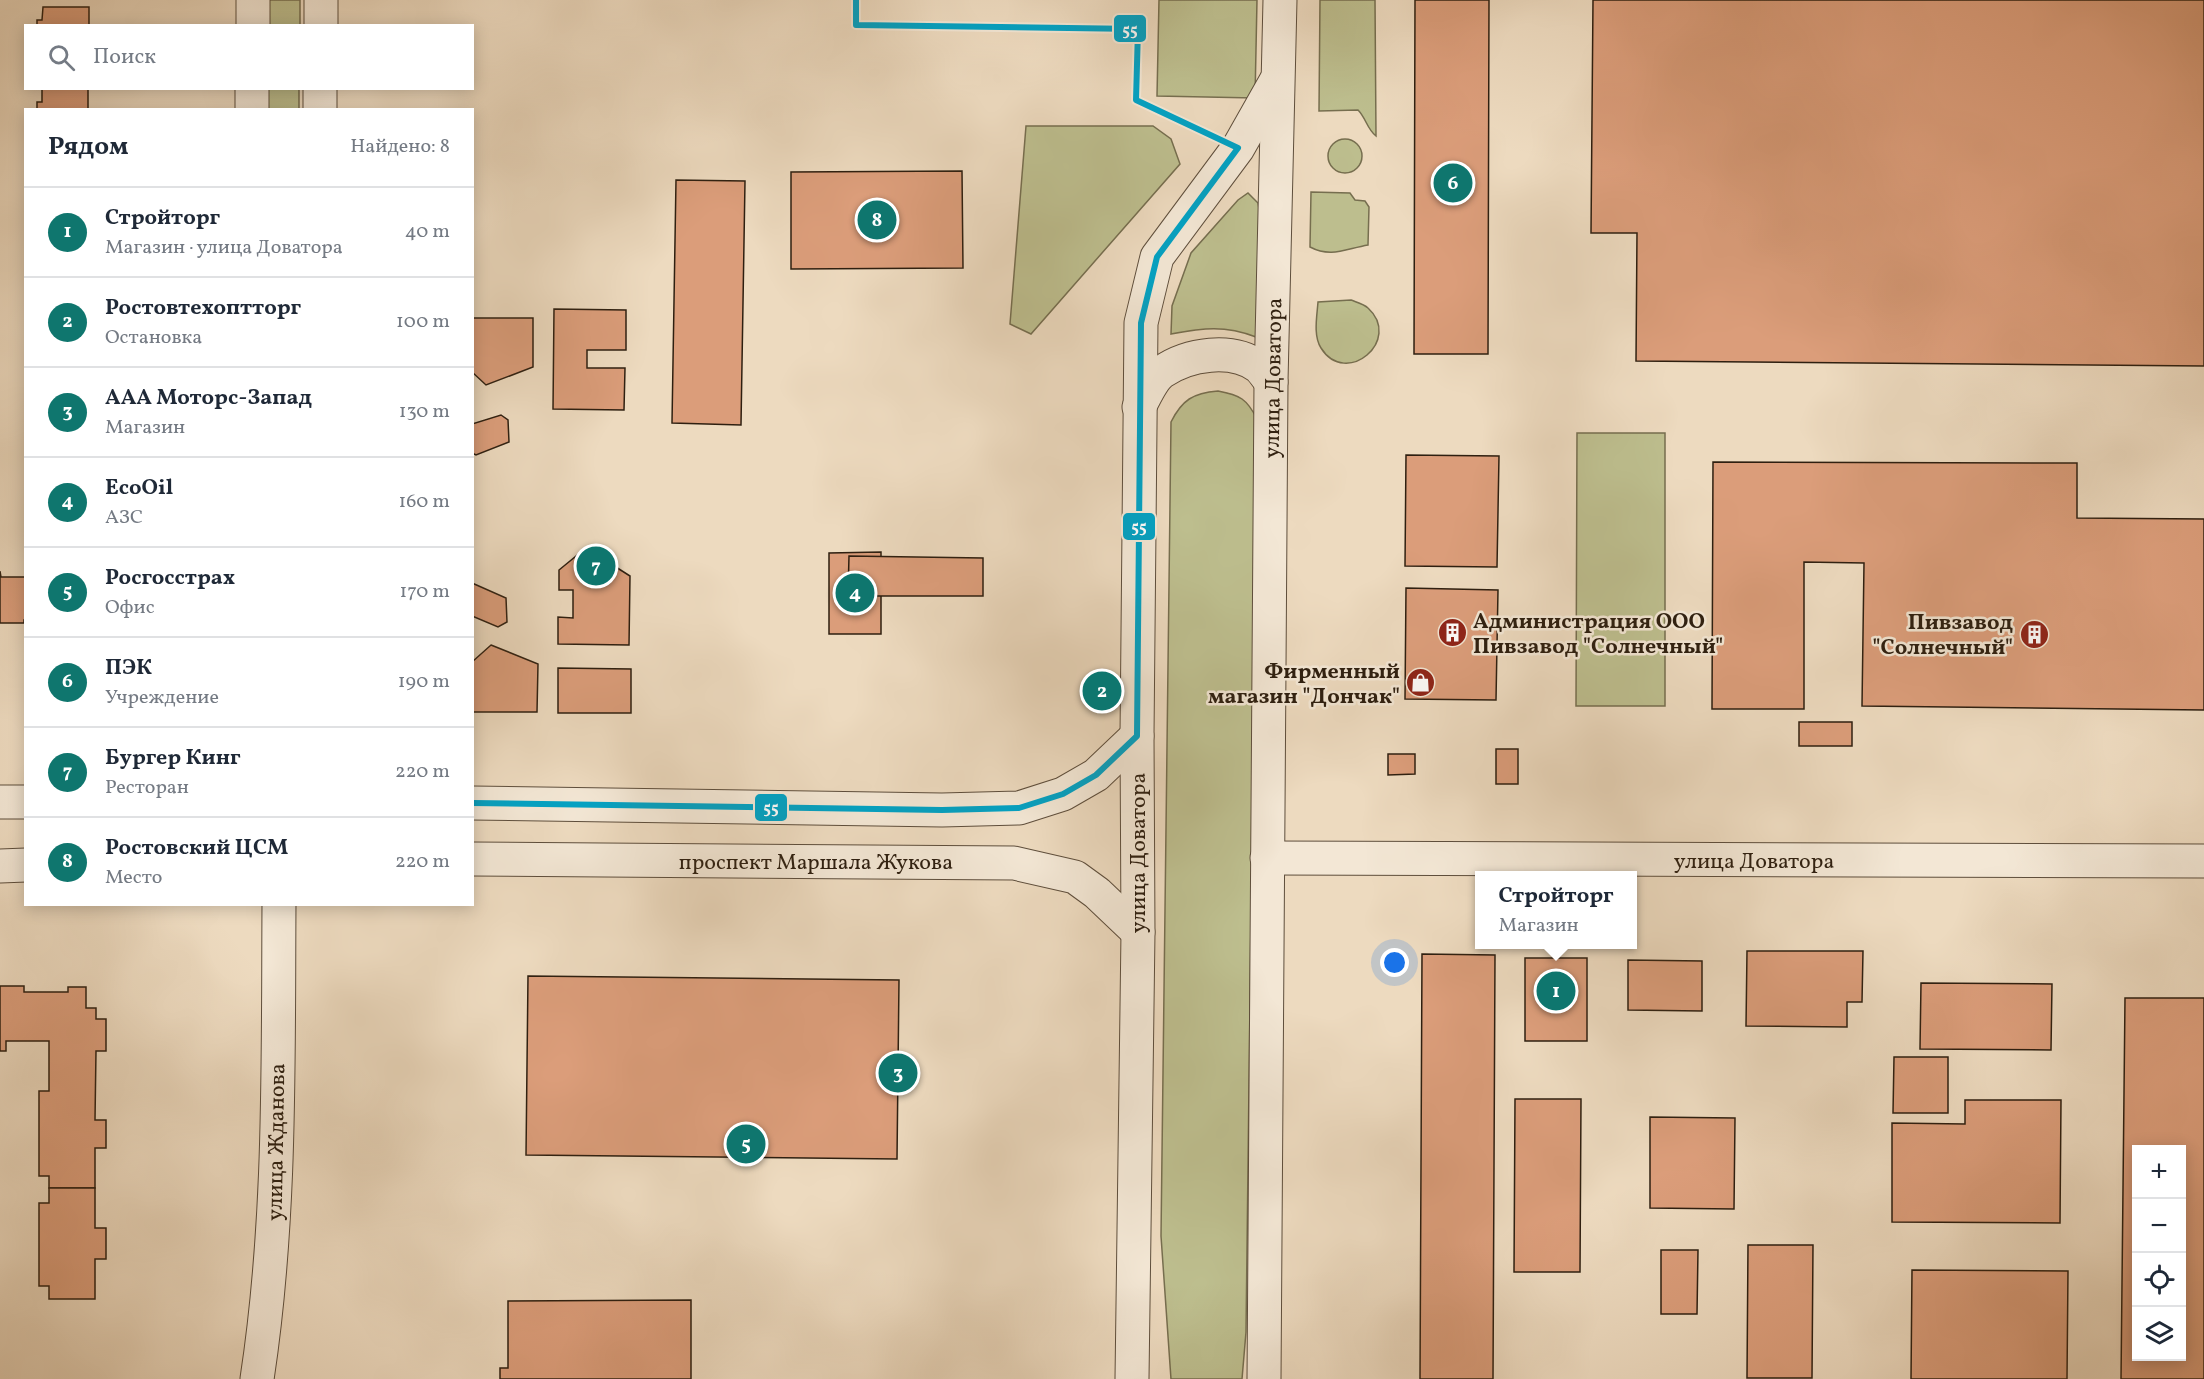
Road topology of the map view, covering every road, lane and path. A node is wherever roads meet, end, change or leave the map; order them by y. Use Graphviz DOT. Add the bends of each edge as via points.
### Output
graph roads {
  1 [pos="253,0"];
  2 [pos="321,0"];
  3 [pos="1280,0"];
  4 [pos="253,24"];
  5 [pos="321,24"];
  6 [pos="1278,77"];
  7 [pos="252,90"];
  8 [pos="320,90"];
  9 [pos="252,108"];
  10 [pos="320,108"];
  11 [pos="1271,382"];
  12 [pos="1139,407"];
  13 [pos="1137,736"];
  14 [pos="0,802"];
  15 [pos="24,802"];
  16 [pos="474,803"];
  17 [pos="1267,858"];
  18 [pos="474,859"];
  19 [pos="2204,861"];
  20 [pos="24,865"];
  21 [pos="0,866"];
  22 [pos="279,906"];
  23 [pos="1138,932"];
  24 [pos="257,1379"];
  25 [pos="1132,1379"];
  26 [pos="1264,1379"];
  1 -- 4 [label="street"];
  2 -- 5 [label="street"];
  3 -- 6 [label="street, улица Доватора"];
  6 -- 11 [label="street, улица Доватора"];
  6 -- 12 [label="street, улица Доватора" via="1238,148 1157,256 1141,323"];
  7 -- 9 [label="street"];
  8 -- 10 [label="street"];
  11 -- 12 [label="street" via="1260,368 1242,358 1221,354 1195,357 1160,373"];
  11 -- 17 [label="street, улица Доватора"];
  12 -- 13 [label="street, улица Доватора"];
  13 -- 16 [label="street" via="1096,775 1063,794 1018,808"];
  13 -- 23 [label="street, улица Доватора"];
  14 -- 15 [label="street"];
  17 -- 19 [label="street, улица Доватора"];
  17 -- 26 [label="street, улица Доватора"];
  18 -- 23 [label="street, проспект Маршала Жукова" via="1014,863 1075,877"];
  20 -- 21 [label="street"];
  22 -- 24 [label="street, улица Жданова" via="274,1224"];
  23 -- 25 [label="street, улица Доватора"];
}
